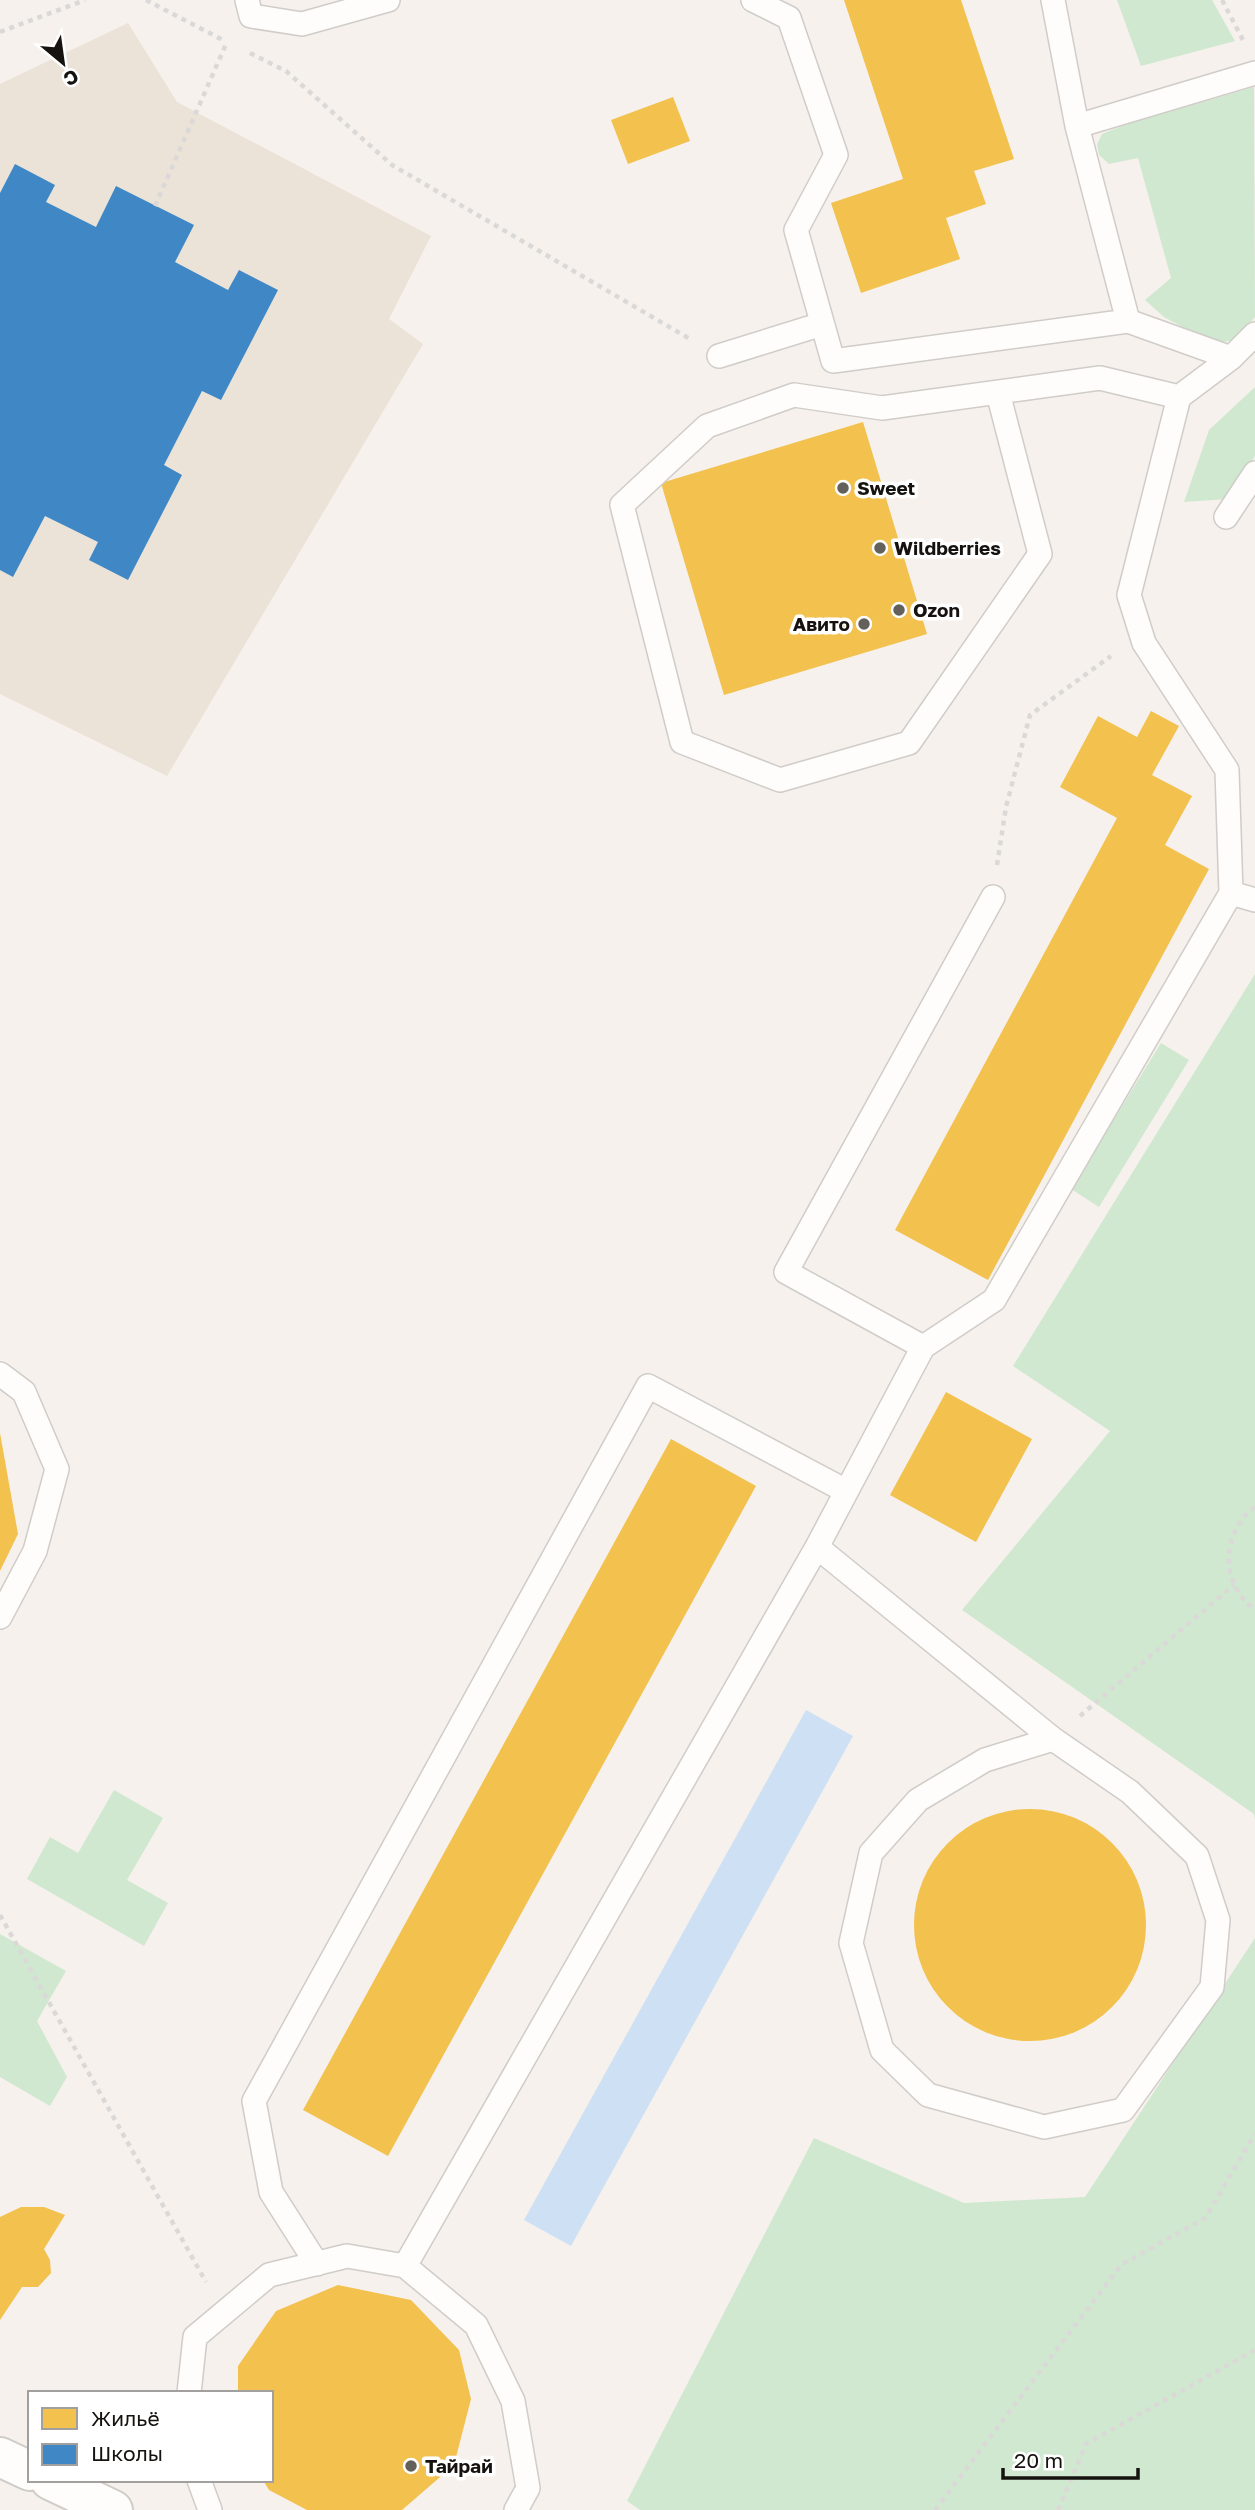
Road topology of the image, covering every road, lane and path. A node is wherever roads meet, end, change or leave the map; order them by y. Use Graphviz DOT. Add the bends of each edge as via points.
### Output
graph roads {
  1 [pos="85,0"];
  2 [pos="146,0"];
  3 [pos="247,0"];
  4 [pos="388,0"];
  5 [pos="753,0"];
  6 [pos="1053,0"];
  7 [pos="1222,0"];
  8 [pos="0,32"];
  9 [pos="227,41"];
  10 [pos="1246,46"];
  11 [pos="1255,73"];
  12 [pos="1077,126"];
  13 [pos="155,206"];
  14 [pos="1128,321"];
  15 [pos="822,324"];
  16 [pos="1255,334"];
  17 [pos="719,356"];
  18 [pos="1231,358"];
  19 [pos="998,393"];
  20 [pos="1179,397"];
  21 [pos="1255,473"];
  22 [pos="1226,517"];
  23 [pos="1141,635"];
  24 [pos="1231,892"];
  25 [pos="993,897"];
  26 [pos="1255,900"];
  27 [pos="923,1347"];
  28 [pos="0,1374"];
  29 [pos="846,1491"];
  30 [pos="1255,1507"];
  31 [pos="817,1547"];
  32 [pos="1234,1586"];
  33 [pos="1255,1608"];
  34 [pos="0,1617"];
  35 [pos="1053,1739"];
  36 [pos="0,1915"];
  37 [pos="1255,2134"];
  38 [pos="317,2264"];
  39 [pos="405,2266"];
  40 [pos="224,2314"];
  41 [pos="1255,2350"];
  42 [pos="189,2391"];
  43 [pos="0,2457"];
  44 [pos="28,2470"];
  45 [pos="54,2482"];
  46 [pos="200,2482"];
  47 [pos="113,2510"];
  48 [pos="210,2510"];
  49 [pos="516,2510"];
  50 [pos="935,2510"];
  51 [pos="1058,2510"];
  1 -- 8 [label="path"];
  2 -- 9 [label="path"];
  3 -- 4 [label="lane" via="251,16 302,24"];
  5 -- 15 [label="lane" via="789,18 836,155 796,230"];
  6 -- 12 [label="lane"];
  7 -- 10 [label="path"];
  9 -- 13 [label="path"];
  9 -- 17 [label="path" via="286,71 392,165"];
  11 -- 12 [label="lane"];
  12 -- 14 [label="lane"];
  14 -- 15 [label="lane" via="833,361"];
  14 -- 18 [label="lane"];
  15 -- 17 [label="lane"];
  16 -- 18 [label="lane"];
  18 -- 20 [label="lane"];
  19 -- 19 [label="lane" via="882,408 794,395 707,426 622,505 682,742 780,780 909,743 1041,554"];
  19 -- 20 [label="lane" via="1100,378"];
  20 -- 23 [label="lane" via="1129,595"];
  21 -- 22 [label="lane"];
  23 -- 24 [label="lane" via="1227,771"];
  23 -- 25 [label="path" via="1030,715 1006,807"];
  24 -- 26 [label="lane"];
  24 -- 27 [label="lane" via="994,1300"];
  25 -- 27 [label="lane" via="786,1272"];
  27 -- 29 [label="lane"];
  28 -- 34 [label="lane" via="24,1392 57,1469 35,1550"];
  29 -- 31 [label="lane"];
  29 -- 38 [label="lane" via="648,1386 254,2101 271,2192"];
  30 -- 32 [label="path" via="1233,1535 1229,1560"];
  31 -- 35 [label="lane"];
  31 -- 39 [label="lane"];
  32 -- 33 [label="path"];
  32 -- 35 [label="path"];
  35 -- 35 [label="lane" via="1130,1792 1197,1856 1218,1920 1212,1987 1123,2110 1044,2127 928,2095 882,2050 852,1943 872,1853 918,1800 985,1760"];
  36 -- 40 [label="path"];
  37 -- 50 [label="path" via="1205,2218 1121,2265"];
  38 -- 39 [label="lane" via="347,2256"];
  38 -- 40 [label="lane" via="269,2275"];
  39 -- 49 [label="lane" via="476,2325 513,2401 528,2488"];
  40 -- 42 [label="lane" via="195,2337"];
  41 -- 51 [label="path" via="1086,2444"];
  43 -- 44 [label="street"];
  45 -- 47 [label="street"];
  46 -- 48 [label="lane"];
}
